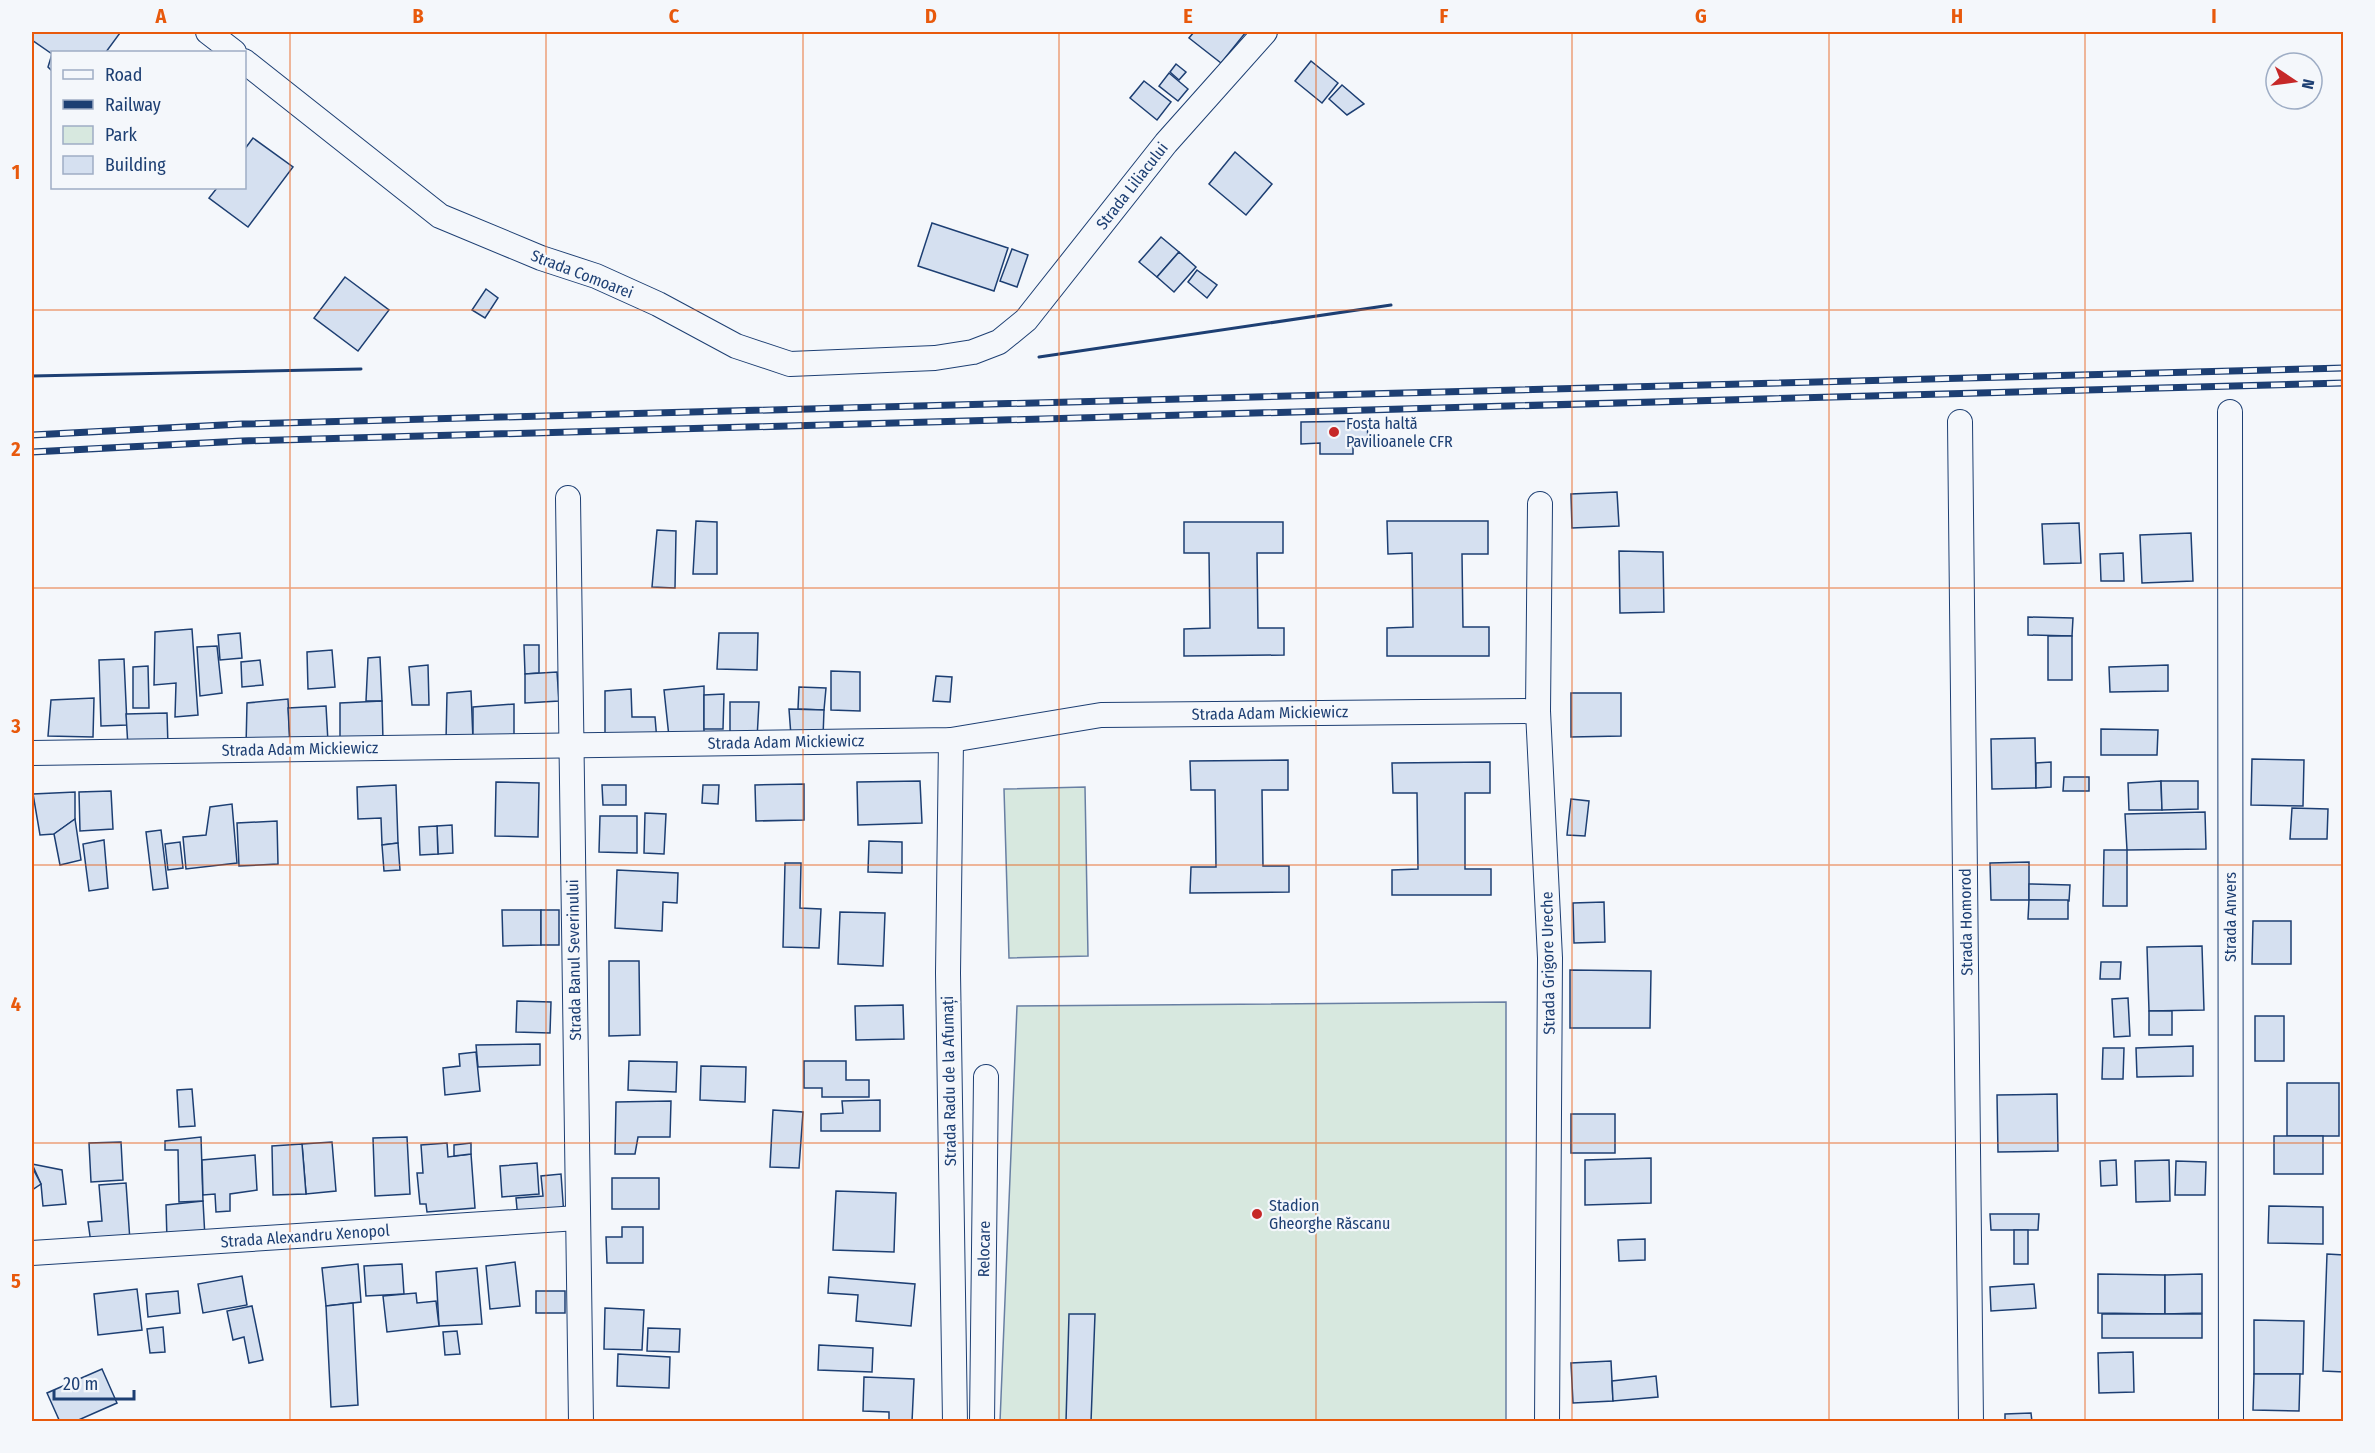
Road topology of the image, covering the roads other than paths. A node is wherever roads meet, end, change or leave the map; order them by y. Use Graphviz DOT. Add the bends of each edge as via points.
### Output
graph roads {
  1 [pos="208,32"];
  2 [pos="1265,32"];
  3 [pos="233,51"];
  4 [pos="246,63"];
  5 [pos="999,342"];
  6 [pos="2230,412"];
  7 [pos="1960,422"];
  8 [pos="568,498"];
  9 [pos="1540,504"];
  10 [pos="1538,711"];
  11 [pos="951,740"];
  12 [pos="571,746"];
  13 [pos="32,753"];
  14 [pos="986,1077"];
  15 [pos="578,1218"];
  16 [pos="32,1253"];
  17 [pos="581,1422"];
  18 [pos="955,1422"];
  19 [pos="982,1422"];
  20 [pos="1547,1422"];
  21 [pos="1971,1422"];
  22 [pos="2230,1422"];
  1 -- 3 [label="street"];
  2 -- 5 [label="street, Strada Liliacului" via="1166,143 1026,320"];
  4 -- 5 [label="street, Strada Comoarei" via="440,216 596,276 736,346 801,363 935,358 973,352"];
  6 -- 22 [label="street, Strada Anvers"];
  7 -- 21 [label="street, Strada Homorod"];
  8 -- 12 [label="street, Strada Banul Severinului"];
  9 -- 10 [label="street, Strada Grigore Ureche"];
  10 -- 11 [label="street, Strada Adam Mickiewicz" via="1101,715"];
  10 -- 20 [label="street, Strada Grigore Ureche" via="1550,958"];
  11 -- 12 [label="street, Strada Adam Mickiewicz"];
  11 -- 18 [label="street, Strada Radu de la Afumați" via="948,973"];
  12 -- 13 [label="street, Strada Adam Mickiewicz"];
  12 -- 15 [label="street, Strada Banul Severinului"];
  14 -- 19 [label="street, Relocare"];
  15 -- 16 [label="street, Strada Alexandru Xenopol"];
  15 -- 17 [label="street, Strada Banul Severinului"];
}
